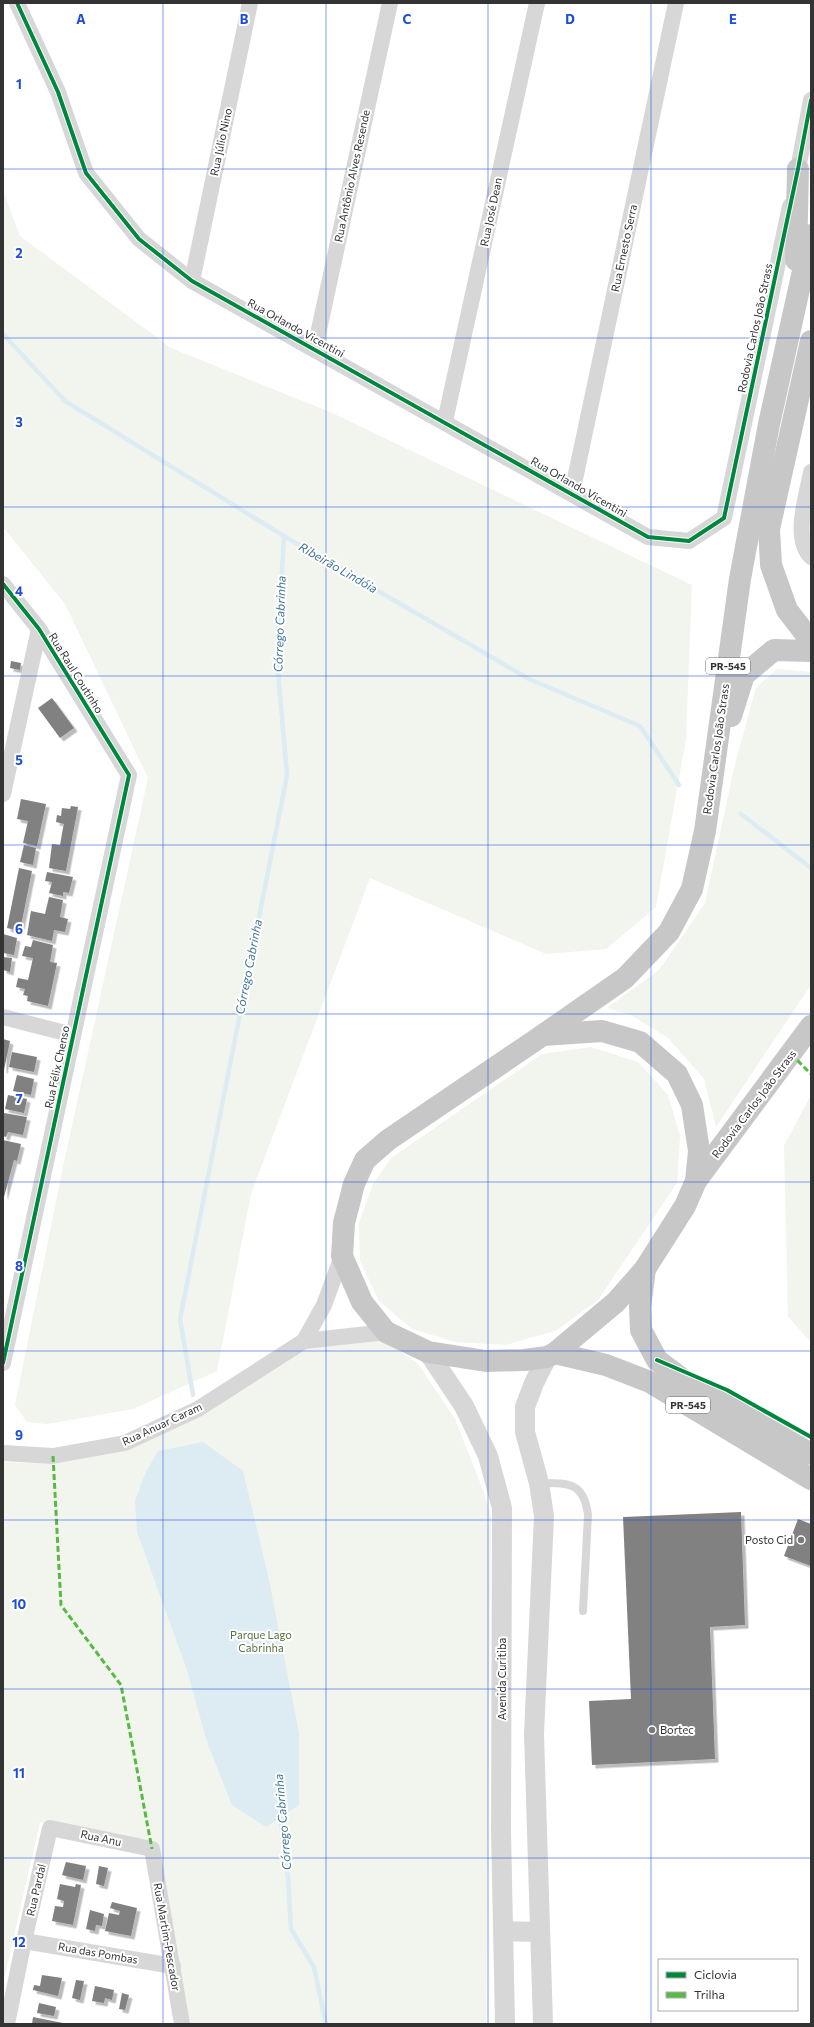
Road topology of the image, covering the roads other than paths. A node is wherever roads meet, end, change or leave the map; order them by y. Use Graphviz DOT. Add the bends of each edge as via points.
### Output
graph roads {
  1 [pos="17,3"];
  2 [pos="250,3"];
  3 [pos="390,3"];
  4 [pos="537,3"];
  5 [pos="676,3"];
  6 [pos="811,100"];
  7 [pos="798,169"];
  8 [pos="811,235"];
  9 [pos="192,281"];
  10 [pos="788,337"];
  11 [pos="811,341"];
  12 [pos="315,348"];
  13 [pos="445,421"];
  14 [pos="811,472"];
  15 [pos="572,493"];
  16 [pos="808,499"];
  17 [pos="689,541"];
  18 [pos="811,557"];
  19 [pos="3,584"];
  20 [pos="39,629"];
  21 [pos="811,641"];
  22 [pos="811,652"];
  23 [pos="714,767"];
  24 [pos="129,775"];
  25 [pos="3,794"];
  26 [pos="3,1016"];
  27 [pos="811,1026"];
  28 [pos="73,1035"];
  29 [pos="542,1035"];
  30 [pos="696,1181"];
  31 [pos="342,1256"];
  32 [pos="644,1269"];
  33 [pos="386,1332"];
  34 [pos="304,1341"];
  35 [pos="428,1352"];
  36 [pos="551,1355"];
  37 [pos="3,1363"];
  38 [pos="3,1453"];
  39 [pos="811,1454"];
  40 [pos="811,1479"];
  41 [pos="539,1483"];
  42 [pos="583,1611"];
  43 [pos="50,1828"];
  44 [pos="152,1849"];
  45 [pos="503,1931"];
  46 [pos="539,1932"];
  47 [pos="24,1940"];
  48 [pos="173,1966"];
  49 [pos="7,2024"];
  50 [pos="182,2024"];
  51 [pos="505,2024"];
  52 [pos="543,2024"];
  1 -- 9 [label="street, Rua Orlando Vicentini" via="58,92 86,173 139,239"];
  2 -- 9 [label="street, Rua Júlio Nino"];
  3 -- 12 [label="street, Rua Antônio Alves Resende"];
  4 -- 13 [label="street, Rua José Dean"];
  5 -- 15 [label="street, Rua Ernesto Serra"];
  6 -- 7 [label="street, Rodovia Carlos João Strass"];
  7 -- 10 [label="highway" via="796,260"];
  7 -- 17 [label="street, Rodovia Carlos João Strass" via="724,518"];
  8 -- 10 [label="highway, Rodovia Carlos João Strass / PR-545"];
  9 -- 12 [label="street, Rua Orlando Vicentini"];
  10 -- 23 [label="highway, Rodovia Carlos João Strass / PR-545" via="740,579"];
  11 -- 21 [label="highway" via="769,529 771,565 787,610"];
  12 -- 13 [label="street, Rua Orlando Vicentini"];
  13 -- 15 [label="street, Rua Orlando Vicentini"];
  14 -- 16 [label="street"];
  15 -- 17 [label="street, Rua Orlando Vicentini" via="648,537"];
  16 -- 18 [label="street" via="802,523 802,541"];
  19 -- 20 [label="street, Rua Raul Coutinho"];
  20 -- 24 [label="street, Rua Raul Coutinho"];
  20 -- 25 [label="street"];
  22 -- 23 [label="highway" via="774,650 744,675"];
  23 -- 29 [label="highway, Rodovia Carlos João Strass / PR-545" via="705,831 692,889 669,932 625,978"];
  24 -- 28 [label="street, Rua Félix Chenso"];
  26 -- 28 [label="street"];
  27 -- 30 [label="highway, Rodovia Carlos João Strass"];
  28 -- 37 [label="street, Rua Félix Chenso"];
  29 -- 30 [label="highway" via="602,1031 640,1042 677,1074 692,1105 699,1151"];
  29 -- 31 [label="highway, Rodovia Carlos João Strass" via="388,1140 365,1160 354,1184 344,1223"];
  30 -- 32 [label="highway" via="685,1206"];
  31 -- 33 [label="highway" via="362,1302"];
  31 -- 34 [label="street" via="324,1305"];
  32 -- 36 [label="highway" via="616,1302"];
  32 -- 39 [label="highway, PR-545" via="640,1307 641,1330 657,1360 689,1384"];
  33 -- 34 [label="street"];
  33 -- 35 [label="highway"];
  34 -- 38 [label="street, Rua Anuar Caram" via="198,1409 125,1443 52,1456"];
  35 -- 36 [label="highway" via="486,1361 524,1360"];
  35 -- 45 [label="street, Avenida Curitiba" via="464,1406 488,1456 502,1508"];
  36 -- 40 [label="highway, PR-545" via="606,1365 650,1382"];
  36 -- 41 [label="street" via="534,1383 525,1407 525,1432"];
  41 -- 42 [label="lane" via="570,1485 580,1490 586,1500 588,1515"];
  41 -- 46 [label="street" via="544,1516 534,1734"];
  43 -- 44 [label="street, Rua Anu"];
  43 -- 47 [label="street, Rua Pardal"];
  44 -- 48 [label="street, Rua Martim-Pescador"];
  45 -- 46 [label="street"];
  45 -- 51 [label="street, Avenida Curitiba"];
  46 -- 52 [label="street"];
  47 -- 48 [label="street, Rua das Pombas"];
  47 -- 49 [label="street, Rua Pardal"];
  48 -- 50 [label="street, Rua Martim-Pescador"];
}
